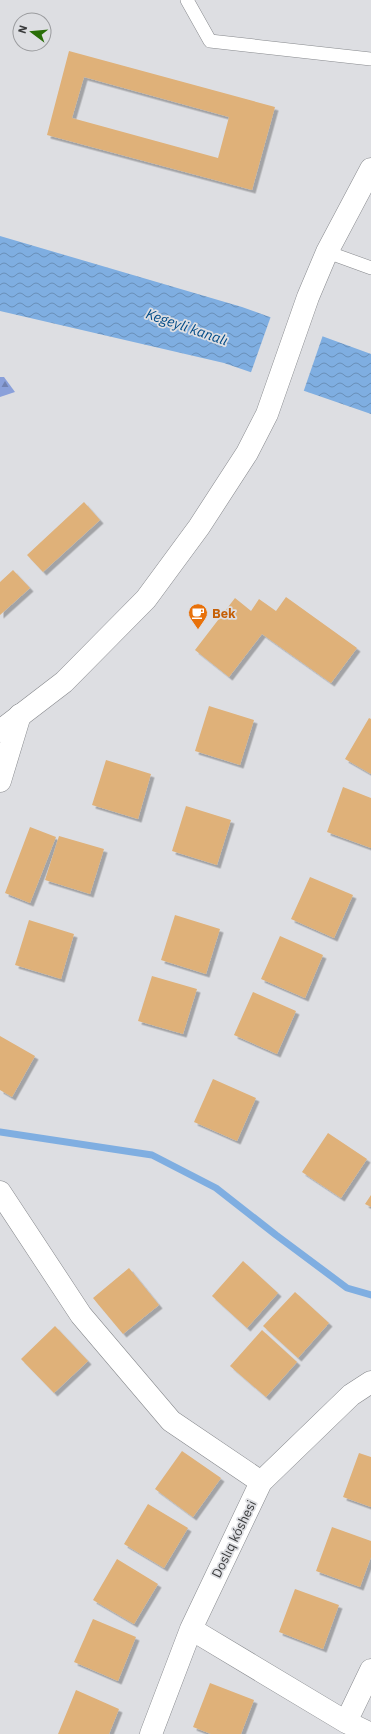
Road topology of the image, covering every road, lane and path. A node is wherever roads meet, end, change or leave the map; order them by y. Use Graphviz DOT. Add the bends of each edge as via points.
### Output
graph roads {
  1 [pos="187,0"];
  2 [pos="371,59"];
  3 [pos="371,169"];
  4 [pos="327,252"];
  5 [pos="371,268"];
  6 [pos="20,715"];
  7 [pos="0,731"];
  8 [pos="0,781"];
  9 [pos="0,1192"];
  10 [pos="371,1382"];
  11 [pos="261,1482"];
  12 [pos="191,1629"];
  13 [pos="371,1670"];
  14 [pos="346,1722"];
  15 [pos="151,1734"];
  16 [pos="371,1734"];
  1 -- 2 [label="lane" via="210,41"];
  3 -- 4 [label="street"];
  4 -- 5 [label="lane"];
  4 -- 6 [label="street" via="308,297 267,414 247,453 199,527 146,599 64,682"];
  6 -- 7 [label="street"];
  6 -- 8 [label="street"];
  9 -- 11 [label="street" via="81,1315 170,1421"];
  10 -- 11 [label="street, Doslıq kóshesi" via="351,1395"];
  11 -- 12 [label="street, Doslıq kóshesi"];
  12 -- 14 [label="street"];
  12 -- 15 [label="street, Doslıq kóshesi"];
  13 -- 14 [label="street"];
  14 -- 16 [label="street"];
}
